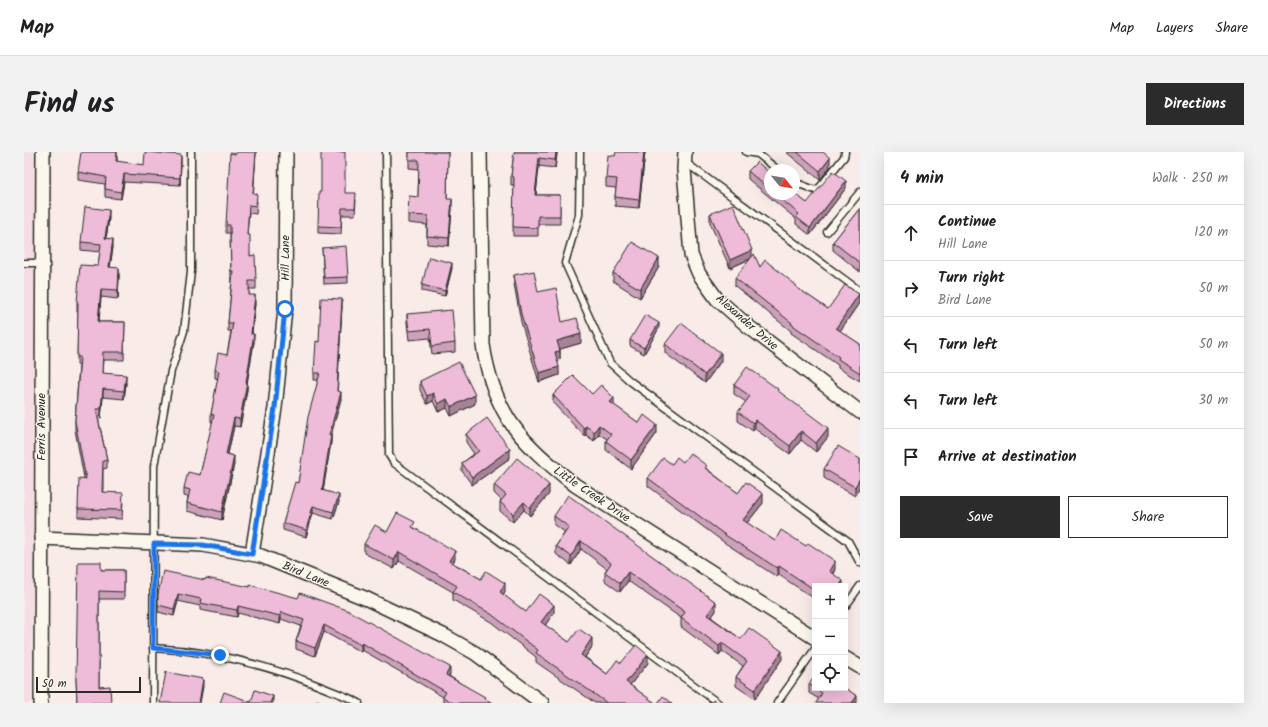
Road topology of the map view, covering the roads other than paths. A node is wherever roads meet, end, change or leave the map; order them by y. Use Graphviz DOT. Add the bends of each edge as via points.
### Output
graph roads {
  1 [pos="43,152"];
  2 [pos="191,152"];
  3 [pos="286,152"];
  4 [pos="386,152"];
  5 [pos="480,152"];
  6 [pos="580,152"];
  7 [pos="746,152"];
  8 [pos="845,152"];
  9 [pos="685,157"];
  10 [pos="770,164"];
  11 [pos="800,184"];
  12 [pos="860,192"];
  13 [pos="826,232"];
  14 [pos="24,263"];
  15 [pos="42,263"];
  16 [pos="860,291"];
  17 [pos="860,412"];
  18 [pos="41,538"];
  19 [pos="154,544"];
  20 [pos="252,554"];
  21 [pos="860,563"];
  22 [pos="860,586"];
  23 [pos="848,603"];
  24 [pos="812,636"];
  25 [pos="153,648"];
  26 [pos="812,653"];
  27 [pos="848,660"];
  28 [pos="860,667"];
  29 [pos="41,703"];
  30 [pos="153,703"];
  31 [pos="359,703"];
  32 [pos="542,703"];
  33 [pos="718,703"];
  34 [pos="777,703"];
  1 -- 15 [label="street, Ferris Avenue"];
  2 -- 19 [label="lane" via="191,272 184,331 171,371 154,466"];
  3 -- 20 [label="street, Hill Lane" via="285,309 275,408"];
  4 -- 33 [label="lane" via="389,455 394,463"];
  5 -- 24 [label="street, Little Creek Drive" via="483,345 494,392 510,422 524,441 575,485"];
  6 -- 21 [label="lane" via="579,215 565,264 610,363 630,381 848,541"];
  7 -- 10 [label="lane" via="758,154"];
  8 -- 11 [label="lane" via="844,157 820,187 815,190"];
  9 -- 16 [label="lane"];
  9 -- 17 [label="street, Alexander Drive" via="691,255 699,274 717,299 749,327"];
  12 -- 13 [label="lane"];
  14 -- 15 [label="lane"];
  15 -- 18 [label="street, Ferris Avenue"];
  18 -- 19 [label="street, Bird Lane"];
  18 -- 29 [label="street, Ferris Avenue"];
  19 -- 20 [label="street, Bird Lane" via="203,545"];
  19 -- 25 [label="lane"];
  20 -- 32 [label="street, Bird Lane" via="367,599 442,635 475,653"];
  22 -- 23 [label="lane"];
  25 -- 30 [label="lane"];
  25 -- 31 [label="lane" via="220,655 256,664"];
  26 -- 34 [label="lane"];
  27 -- 28 [label="street"];
}
